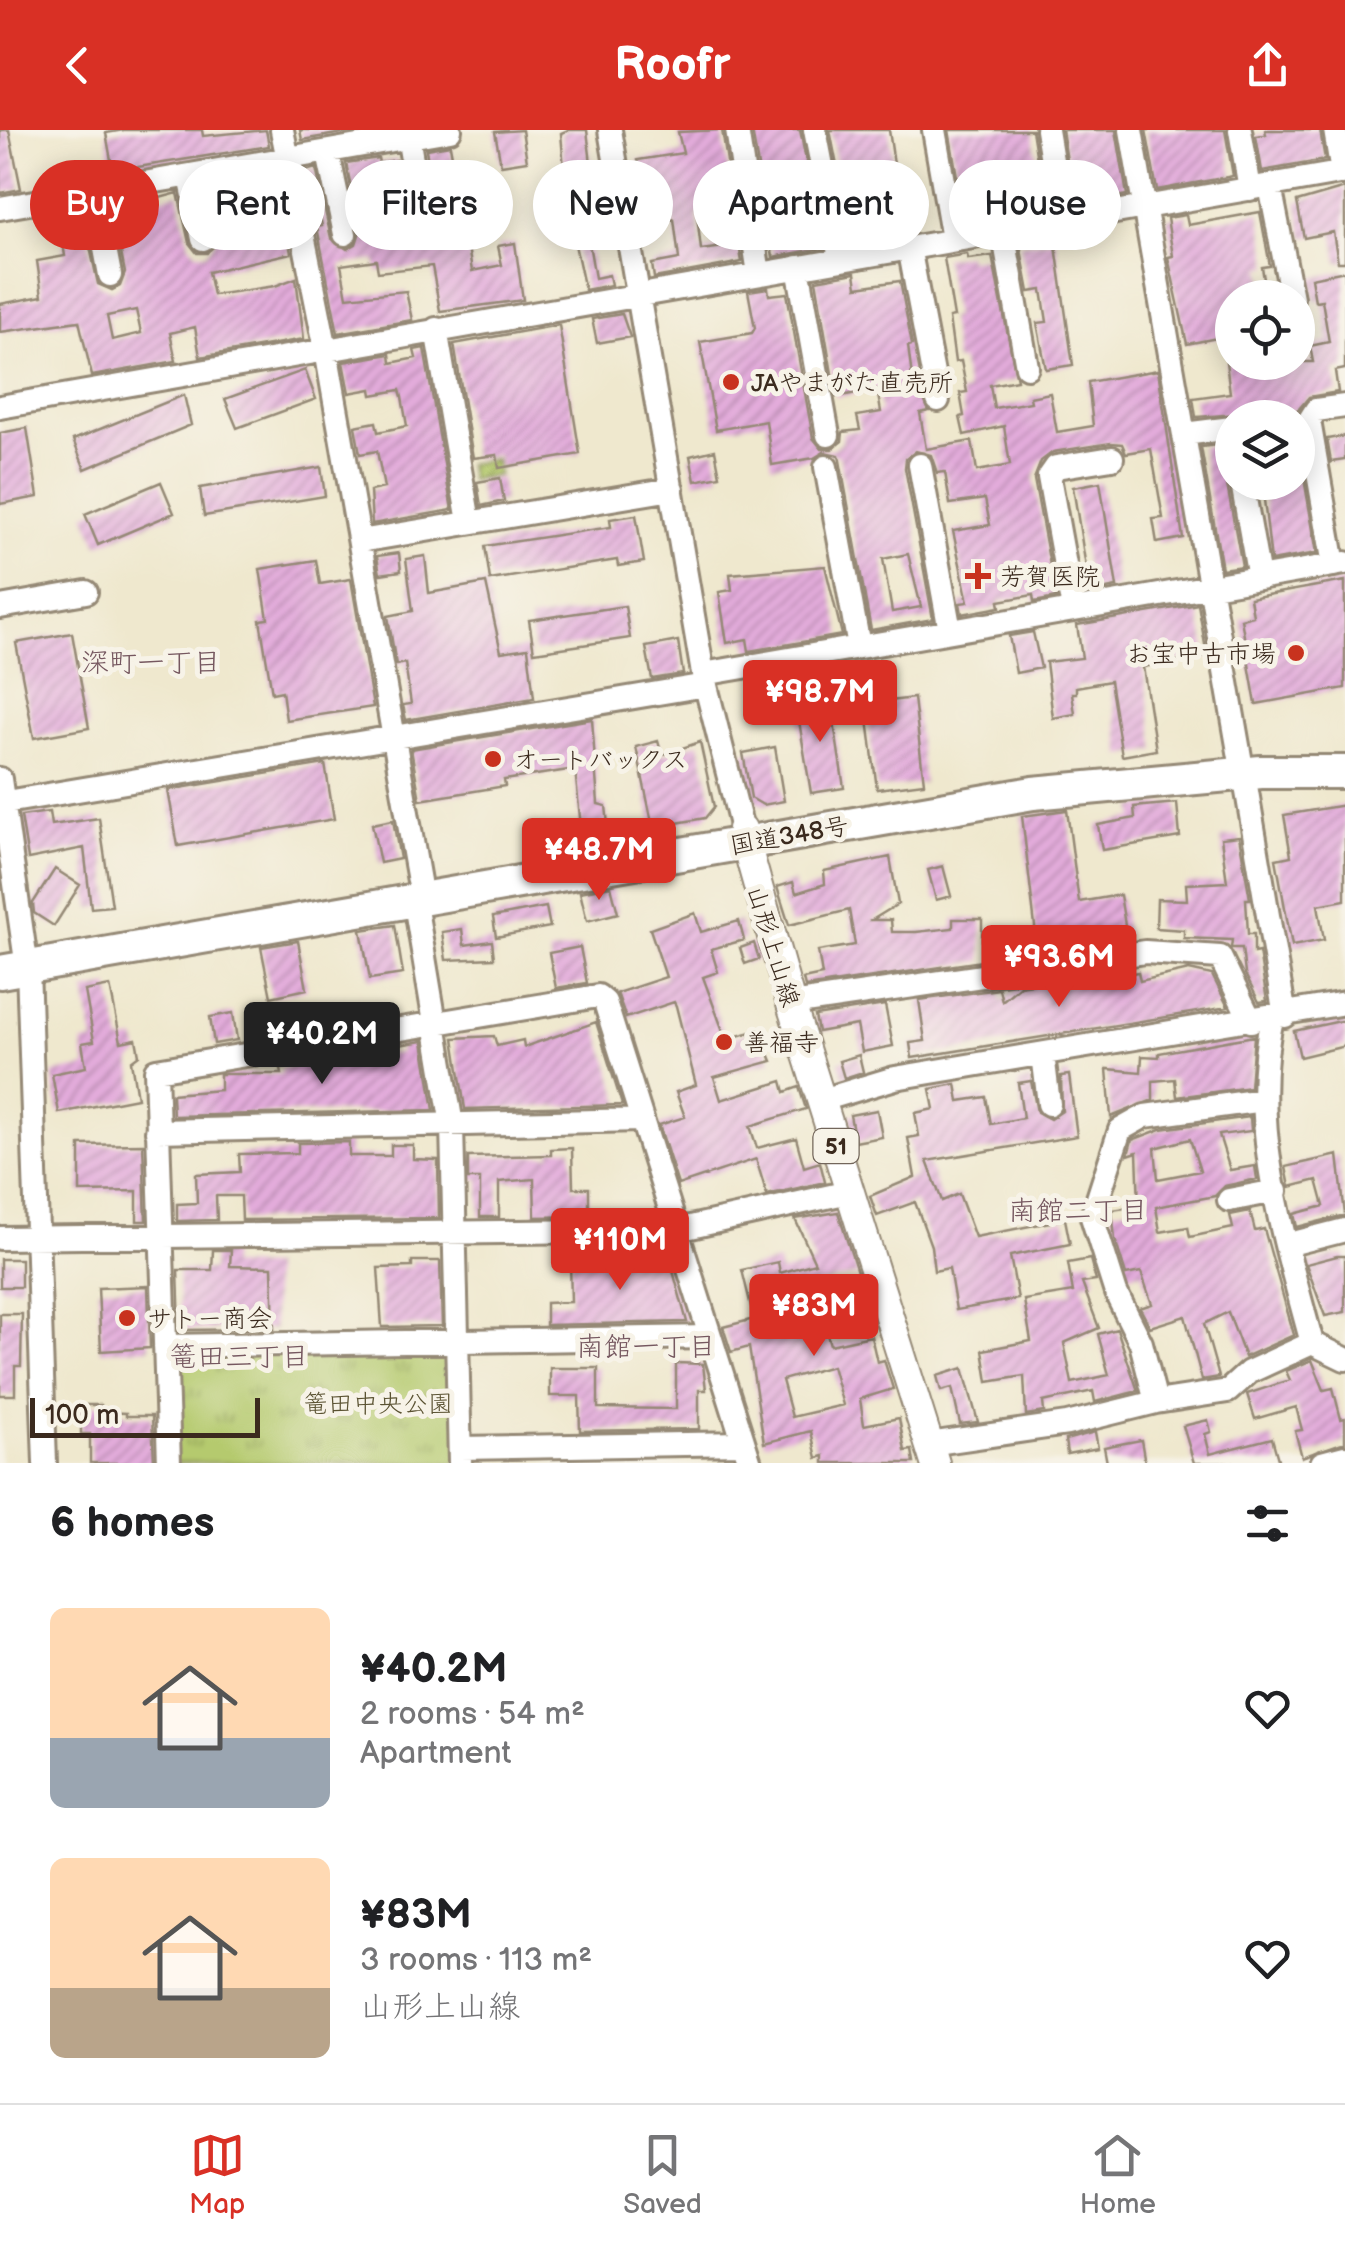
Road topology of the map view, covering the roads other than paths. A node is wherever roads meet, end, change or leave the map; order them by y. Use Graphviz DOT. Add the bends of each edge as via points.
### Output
graph roads {
  1 [pos="282,130"];
  2 [pos="450,130"];
  3 [pos="610,130"];
  4 [pos="736,130"];
  5 [pos="816,130"];
  6 [pos="934,130"];
  7 [pos="1047,130"];
  8 [pos="1131,130"];
  9 [pos="1240,130"];
  10 [pos="1335,130"];
  11 [pos="407,134"];
  12 [pos="328,153"];
  13 [pos="287,160"];
  14 [pos="292,160"];
  15 [pos="412,160"];
  16 [pos="1052,160"];
  17 [pos="1344,172"];
  18 [pos="1260,188"];
  19 [pos="30,202"];
  20 [pos="1144,207"];
  21 [pos="0,208"];
  22 [pos="1121,211"];
  23 [pos="949,216"];
  24 [pos="345,234"];
  25 [pos="105,250"];
  26 [pos="305,250"];
  27 [pos="888,250"];
  28 [pos="910,250"];
  29 [pos="1006,250"];
  30 [pos="840,259"];
  31 [pos="798,266"];
  32 [pos="759,274"];
  33 [pos="110,275"];
  34 [pos="1287,280"];
  35 [pos="640,295"];
  36 [pos="436,329"];
  37 [pos="326,350"];
  38 [pos="1028,367"];
  39 [pos="938,400"];
  40 [pos="1345,406"];
  41 [pos="0,407"];
  42 [pos="1215,430"];
  43 [pos="1184,434"];
  44 [pos="828,435"];
  45 [pos="1112,458"];
  46 [pos="920,465"];
  47 [pos="826,467"];
  48 [pos="672,489"];
  49 [pos="1245,500"];
  50 [pos="469,522"];
  51 [pos="360,541"];
  52 [pos="1339,564"];
  53 [pos="1259,578"];
  54 [pos="1210,586"];
  55 [pos="86,592"];
  56 [pos="0,607"];
  57 [pos="1073,610"];
  58 [pos="950,630"];
  59 [pos="860,646"];
  60 [pos="704,680"];
  61 [pos="391,736"];
  62 [pos="1345,760"];
  63 [pos="1242,768"];
  64 [pos="1345,772"];
  65 [pos="1,795"];
  66 [pos="742,836"];
  67 [pos="417,889"];
  68 [pos="13,962"];
  69 [pos="1345,1003"];
  70 [pos="791,1004"];
  71 [pos="1269,1018"];
  72 [pos="434,1022"];
  73 [pos="1043,1054"];
  74 [pos="822,1100"];
  75 [pos="1263,1100"];
  76 [pos="1049,1104"];
  77 [pos="641,1120"];
  78 [pos="452,1124"];
  79 [pos="157,1131"];
  80 [pos="1276,1191"];
  81 [pos="850,1192"];
  82 [pos="1229,1200"];
  83 [pos="677,1230"];
  84 [pos="1345,1230"];
  85 [pos="456,1234"];
  86 [pos="0,1238"];
  87 [pos="37,1238"];
  88 [pos="162,1238"];
  89 [pos="1286,1245"];
  90 [pos="710,1338"];
  91 [pos="458,1341"];
  92 [pos="1312,1343"];
  93 [pos="164,1346"];
  94 [pos="1345,1359"];
  95 [pos="1156,1402"];
  96 [pos="747,1453"];
  97 [pos="932,1454"];
  98 [pos="460,1456"];
  99 [pos="1345,1457"];
  100 [pos="45,1463"];
  101 [pos="168,1463"];
  102 [pos="1322,1463"];
  1 -- 13 [label="street"];
  2 -- 11 [label="street"];
  3 -- 35 [label="street"];
  4 -- 32 [label="street"];
  5 -- 30 [label="street"];
  6 -- 23 [label="street"];
  7 -- 16 [label="street"];
  8 -- 20 [label="street"];
  9 -- 18 [label="street"];
  10 -- 17 [label="street"];
  11 -- 12 [label="street"];
  11 -- 15 [label="street"];
  12 -- 14 [label="street"];
  12 -- 24 [label="street"];
  17 -- 18 [label="street"];
  18 -- 20 [label="street"];
  18 -- 34 [label="street"];
  19 -- 21 [label="street"];
  20 -- 22 [label="street"];
  20 -- 43 [label="street"];
  25 -- 33 [label="street"];
  26 -- 37 [label="street"];
  27 -- 30 [label="street"];
  28 -- 39 [label="street"];
  29 -- 38 [label="street"];
  30 -- 31 [label="street"];
  31 -- 32 [label="street"];
  31 -- 44 [label="street"];
  32 -- 35 [label="street"];
  35 -- 36 [label="street"];
  35 -- 48 [label="street"];
  36 -- 37 [label="street"];
  36 -- 50 [label="street"];
  37 -- 41 [label="street"];
  37 -- 51 [label="street"];
  40 -- 52 [label="street" via="1316,410 1309,421"];
  42 -- 43 [label="street"];
  43 -- 54 [label="street"];
  45 -- 57 [label="street" via="1056,467 1049,477"];
  46 -- 58 [label="street"];
  47 -- 59 [label="street"];
  48 -- 50 [label="street"];
  48 -- 60 [label="street"];
  49 -- 53 [label="street"];
  50 -- 51 [label="street"];
  51 -- 61 [label="street"];
  52 -- 53 [label="street"];
  53 -- 54 [label="street"];
  54 -- 57 [label="street"];
  54 -- 63 [label="street"];
  55 -- 56 [label="street"];
  57 -- 58 [label="street"];
  58 -- 59 [label="street"];
  59 -- 60 [label="street"];
  60 -- 61 [label="street"];
  60 -- 66 [label="street"];
  61 -- 65 [label="street"];
  61 -- 67 [label="street"];
  62 -- 63 [label="highway, 国道348号"];
  63 -- 64 [label="highway, 国道348号"];
  63 -- 66 [label="highway, 国道348号"];
  63 -- 71 [label="street"];
  65 -- 68 [label="street"];
  66 -- 67 [label="highway, 国道348号"];
  66 -- 70 [label="main road, 山形上山線 / 51"];
  67 -- 68 [label="highway, 国道348号"];
  67 -- 72 [label="street"];
  68 -- 87 [label="street"];
  69 -- 71 [label="street"];
  70 -- 71 [label="street" via="1145,952 1220,957"];
  70 -- 74 [label="main road, 山形上山線 / 51"];
  71 -- 73 [label="street"];
  71 -- 75 [label="street"];
  72 -- 77 [label="street" via="598,996"];
  72 -- 78 [label="street"];
  72 -- 79 [label="street" via="156,1070"];
  73 -- 74 [label="street" via="895,1078"];
  73 -- 76 [label="street"];
  74 -- 81 [label="main road, 山形上山線 / 51"];
  75 -- 80 [label="street"];
  75 -- 95 [label="street" via="1146,1116 1120,1130 1092,1217"];
  77 -- 78 [label="street"];
  77 -- 83 [label="street"];
  78 -- 79 [label="street"];
  78 -- 85 [label="street"];
  79 -- 88 [label="street"];
  80 -- 82 [label="street"];
  80 -- 89 [label="street"];
  81 -- 83 [label="street"];
  81 -- 97 [label="main road, 山形上山線 / 51"];
  83 -- 85 [label="street"];
  83 -- 90 [label="street"];
  84 -- 89 [label="street"];
  85 -- 88 [label="street"];
  85 -- 91 [label="street"];
  86 -- 87 [label="street"];
  87 -- 88 [label="street"];
  87 -- 100 [label="street"];
  88 -- 93 [label="street"];
  89 -- 92 [label="street"];
  90 -- 91 [label="street"];
  90 -- 96 [label="street"];
  91 -- 93 [label="street"];
  91 -- 98 [label="street"];
  92 -- 94 [label="street"];
  92 -- 95 [label="street" via="1249,1372 1228,1391"];
  93 -- 101 [label="street"];
  95 -- 97 [label="street"];
  96 -- 98 [label="street"];
  99 -- 102 [label="street"];
}
